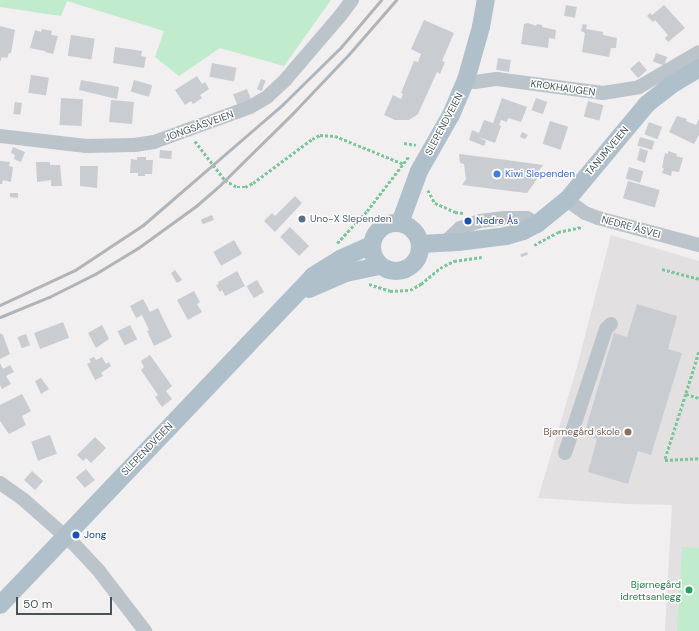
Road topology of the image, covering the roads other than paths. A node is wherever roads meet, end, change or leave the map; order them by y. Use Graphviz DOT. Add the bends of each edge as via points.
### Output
graph roads {
  1 [pos="352,0"];
  2 [pos="486,0"];
  3 [pos="699,52"];
  4 [pos="699,68"];
  5 [pos="466,80"];
  6 [pos="0,136"];
  7 [pos="566,200"];
  8 [pos="400,223"];
  9 [pos="420,244"];
  10 [pos="372,245"];
  11 [pos="699,245"];
  12 [pos="380,266"];
  13 [pos="297,294"];
  14 [pos="611,324"];
  15 [pos="565,453"];
  16 [pos="0,472"];
  17 [pos="0,480"];
  18 [pos="0,483"];
  19 [pos="65,536"];
  20 [pos="0,605"];
  21 [pos="145,631"];
  1 -- 6 [label="street, JONGSÅSVEIEN" via="286,79 250,108 154,142 135,145 86,146"];
  2 -- 5 [label="main road, SLEPENDVEIEN" via="480,33"];
  3 -- 5 [label="street, KROKHAUGEN" via="639,87 603,93 497,78 475,82"];
  4 -- 7 [label="main road, TANUMVEIEN" via="647,104"];
  5 -- 8 [label="main road, SLEPENDVEIEN" via="451,115 419,171"];
  7 -- 9 [label="main road, TANUMVEIEN" via="537,224 506,236"];
  7 -- 11 [label="street, NEDRE ÅSVEI" via="585,213 598,218"];
  8 -- 9 [label="main road" via="413,230"];
  8 -- 10 [label="main road" via="392,223 380,229"];
  9 -- 12 [label="main road" via="418,258 408,269 393,272"];
  10 -- 12 [label="main road" via="372,253"];
  10 -- 13 [label="main road, SLEPENDVEIEN" via="313,276"];
  12 -- 13 [label="main road, SLEPENDVEIEN" via="346,273"];
  13 -- 19 [label="main road, SLEPENDVEIEN"];
  14 -- 15 [label="street" via="606,329"];
  16 -- 17 [label="street"];
  18 -- 19 [label="street"];
  19 -- 20 [label="main road, SLEPENDVEIEN"];
  19 -- 21 [label="street" via="99,571"];
}
